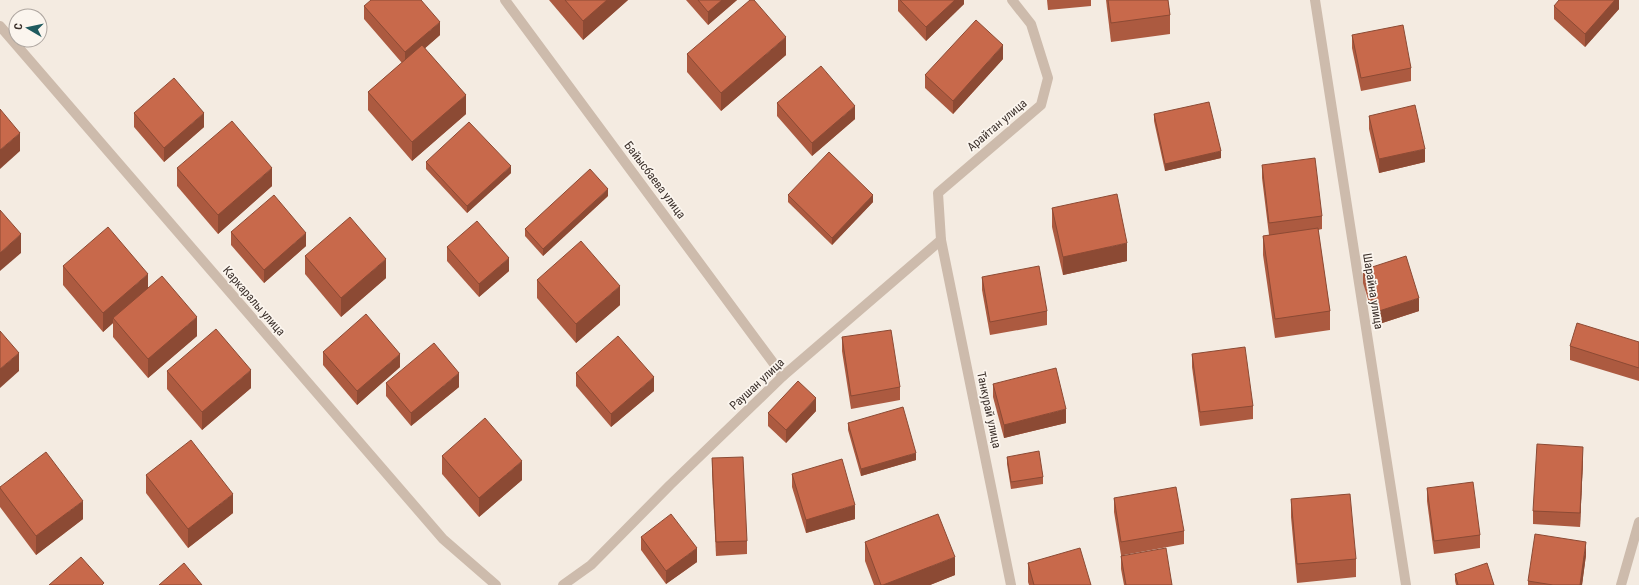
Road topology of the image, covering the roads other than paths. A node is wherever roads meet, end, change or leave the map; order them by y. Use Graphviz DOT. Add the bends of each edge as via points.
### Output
graph roads {
  1 [pos="505,0"];
  2 [pos="1012,0"];
  3 [pos="1315,0"];
  4 [pos="0,26"];
  5 [pos="941,240"];
  6 [pos="783,376"];
  7 [pos="1639,522"];
  8 [pos="496,585"];
  9 [pos="563,585"];
  10 [pos="1011,585"];
  11 [pos="1406,585"];
  12 [pos="1621,585"];
  1 -- 6 [label="street, Байысбаева улица"];
  2 -- 5 [label="street, Арайтан улица" via="1031,24 1048,78 1042,105 938,193"];
  3 -- 11 [label="street, Шарайна улица"];
  4 -- 8 [label="street, Каркаралы улица" via="443,539"];
  5 -- 6 [label="street, Раушан улица"];
  5 -- 10 [label="street, Танкурай улица"];
  6 -- 9 [label="street, Раушан улица" via="591,565"];
  7 -- 12 [label="street"];
}
